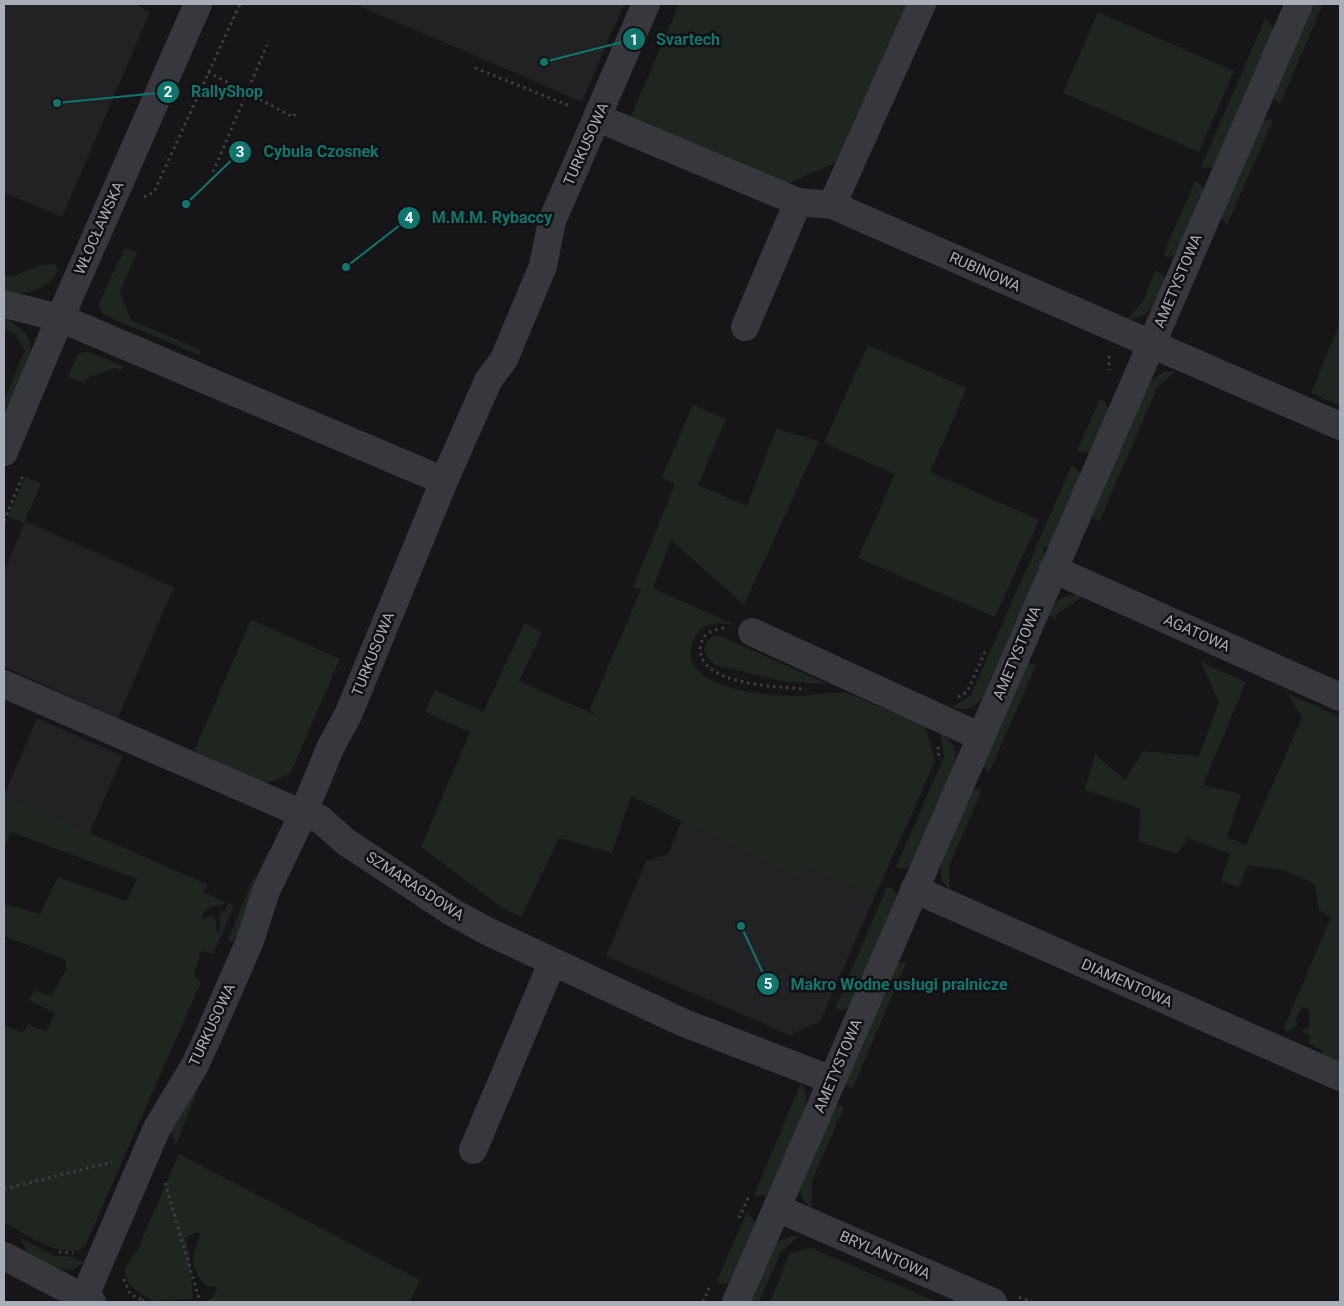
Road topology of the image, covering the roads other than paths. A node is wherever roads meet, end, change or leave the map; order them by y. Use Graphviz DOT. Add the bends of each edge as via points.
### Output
graph roads {
  1 [pos="198,4"];
  2 [pos="646,4"];
  3 [pos="922,4"];
  4 [pos="1299,4"];
  5 [pos="598,118"];
  6 [pos="798,202"];
  7 [pos="832,205"];
  8 [pos="4,304"];
  9 [pos="60,318"];
  10 [pos="745,328"];
  11 [pos="1151,344"];
  12 [pos="1340,426"];
  13 [pos="4,452"];
  14 [pos="444,481"];
  15 [pos="1054,569"];
  16 [pos="752,632"];
  17 [pos="4,684"];
  18 [pos="1340,697"];
  19 [pos="980,737"];
  20 [pos="303,814"];
  21 [pos="914,889"];
  22 [pos="552,963"];
  23 [pos="1340,1077"];
  24 [pos="832,1080"];
  25 [pos="473,1150"];
  26 [pos="776,1208"];
  27 [pos="4,1256"];
  28 [pos="88,1300"];
  29 [pos="736,1302"];
  30 [pos="993,1302"];
  1 -- 9 [label="street, WŁOCŁAWSKA"];
  2 -- 5 [label="street, TURKUSOWA"];
  3 -- 7 [label="street"];
  4 -- 11 [label="street, AMETYSTOWA"];
  5 -- 6 [label="street, RUBINOWA"];
  5 -- 14 [label="street, TURKUSOWA" via="552,221 543,266 508,350 488,381"];
  6 -- 7 [label="street, RUBINOWA"];
  6 -- 10 [label="street"];
  7 -- 11 [label="street, RUBINOWA"];
  8 -- 9 [label="street"];
  9 -- 13 [label="street, WŁOCŁAWSKA"];
  9 -- 14 [label="street"];
  11 -- 12 [label="street, RUBINOWA"];
  11 -- 15 [label="street, AMETYSTOWA"];
  14 -- 20 [label="street, TURKUSOWA" via="348,715 331,746"];
  15 -- 18 [label="street, AGATOWA"];
  15 -- 19 [label="street, AMETYSTOWA"];
  16 -- 19 [label="street"];
  17 -- 20 [label="street, SZMARAGDOWA"];
  19 -- 21 [label="street, AMETYSTOWA"];
  20 -- 22 [label="street, SZMARAGDOWA" via="320,819 346,842 452,912"];
  20 -- 28 [label="street, TURKUSOWA" via="266,890 250,940 195,1065 157,1128"];
  21 -- 23 [label="street, DIAMENTOWA"];
  21 -- 24 [label="street, AMETYSTOWA"];
  22 -- 24 [label="street, SZMARAGDOWA" via="684,1023"];
  22 -- 25 [label="street"];
  24 -- 26 [label="street, AMETYSTOWA"];
  26 -- 29 [label="street, AMETYSTOWA"];
  26 -- 30 [label="street, BRYLANTOWA"];
  27 -- 28 [label="street"];
}
